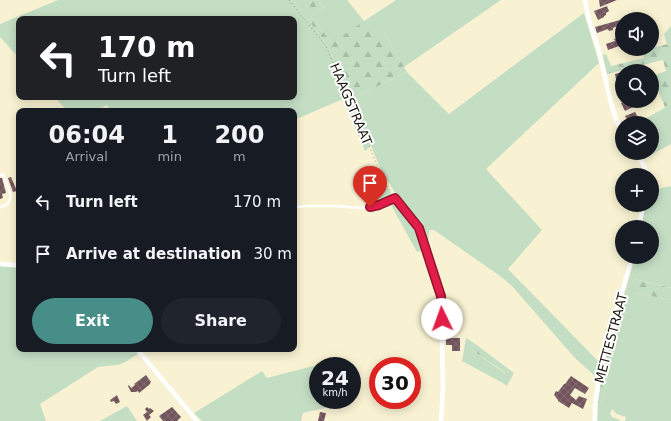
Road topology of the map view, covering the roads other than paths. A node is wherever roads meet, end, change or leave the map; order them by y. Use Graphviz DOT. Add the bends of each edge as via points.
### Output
graph roads {
  1 [pos="585,0"];
  2 [pos="615,116"];
  3 [pos="0,175"];
  4 [pos="394,196"];
  5 [pos="0,207"];
  6 [pos="297,207"];
  7 [pos="0,264"];
  8 [pos="630,264"];
  9 [pos="16,265"];
  10 [pos="140,352"];
  11 [pos="197,421"];
  12 [pos="441,421"];
  13 [pos="594,421"];
  1 -- 2 [label="street"];
  3 -- 5 [label="lane" via="3,174 12,196 8,204"];
  4 -- 6 [label="lane" via="379,205 362,208"];
  4 -- 12 [label="street" via="419,228 441,296"];
  7 -- 9 [label="street"];
  8 -- 13 [label="street, METTESTRAAT" via="602,362"];
  10 -- 11 [label="street"];
}
